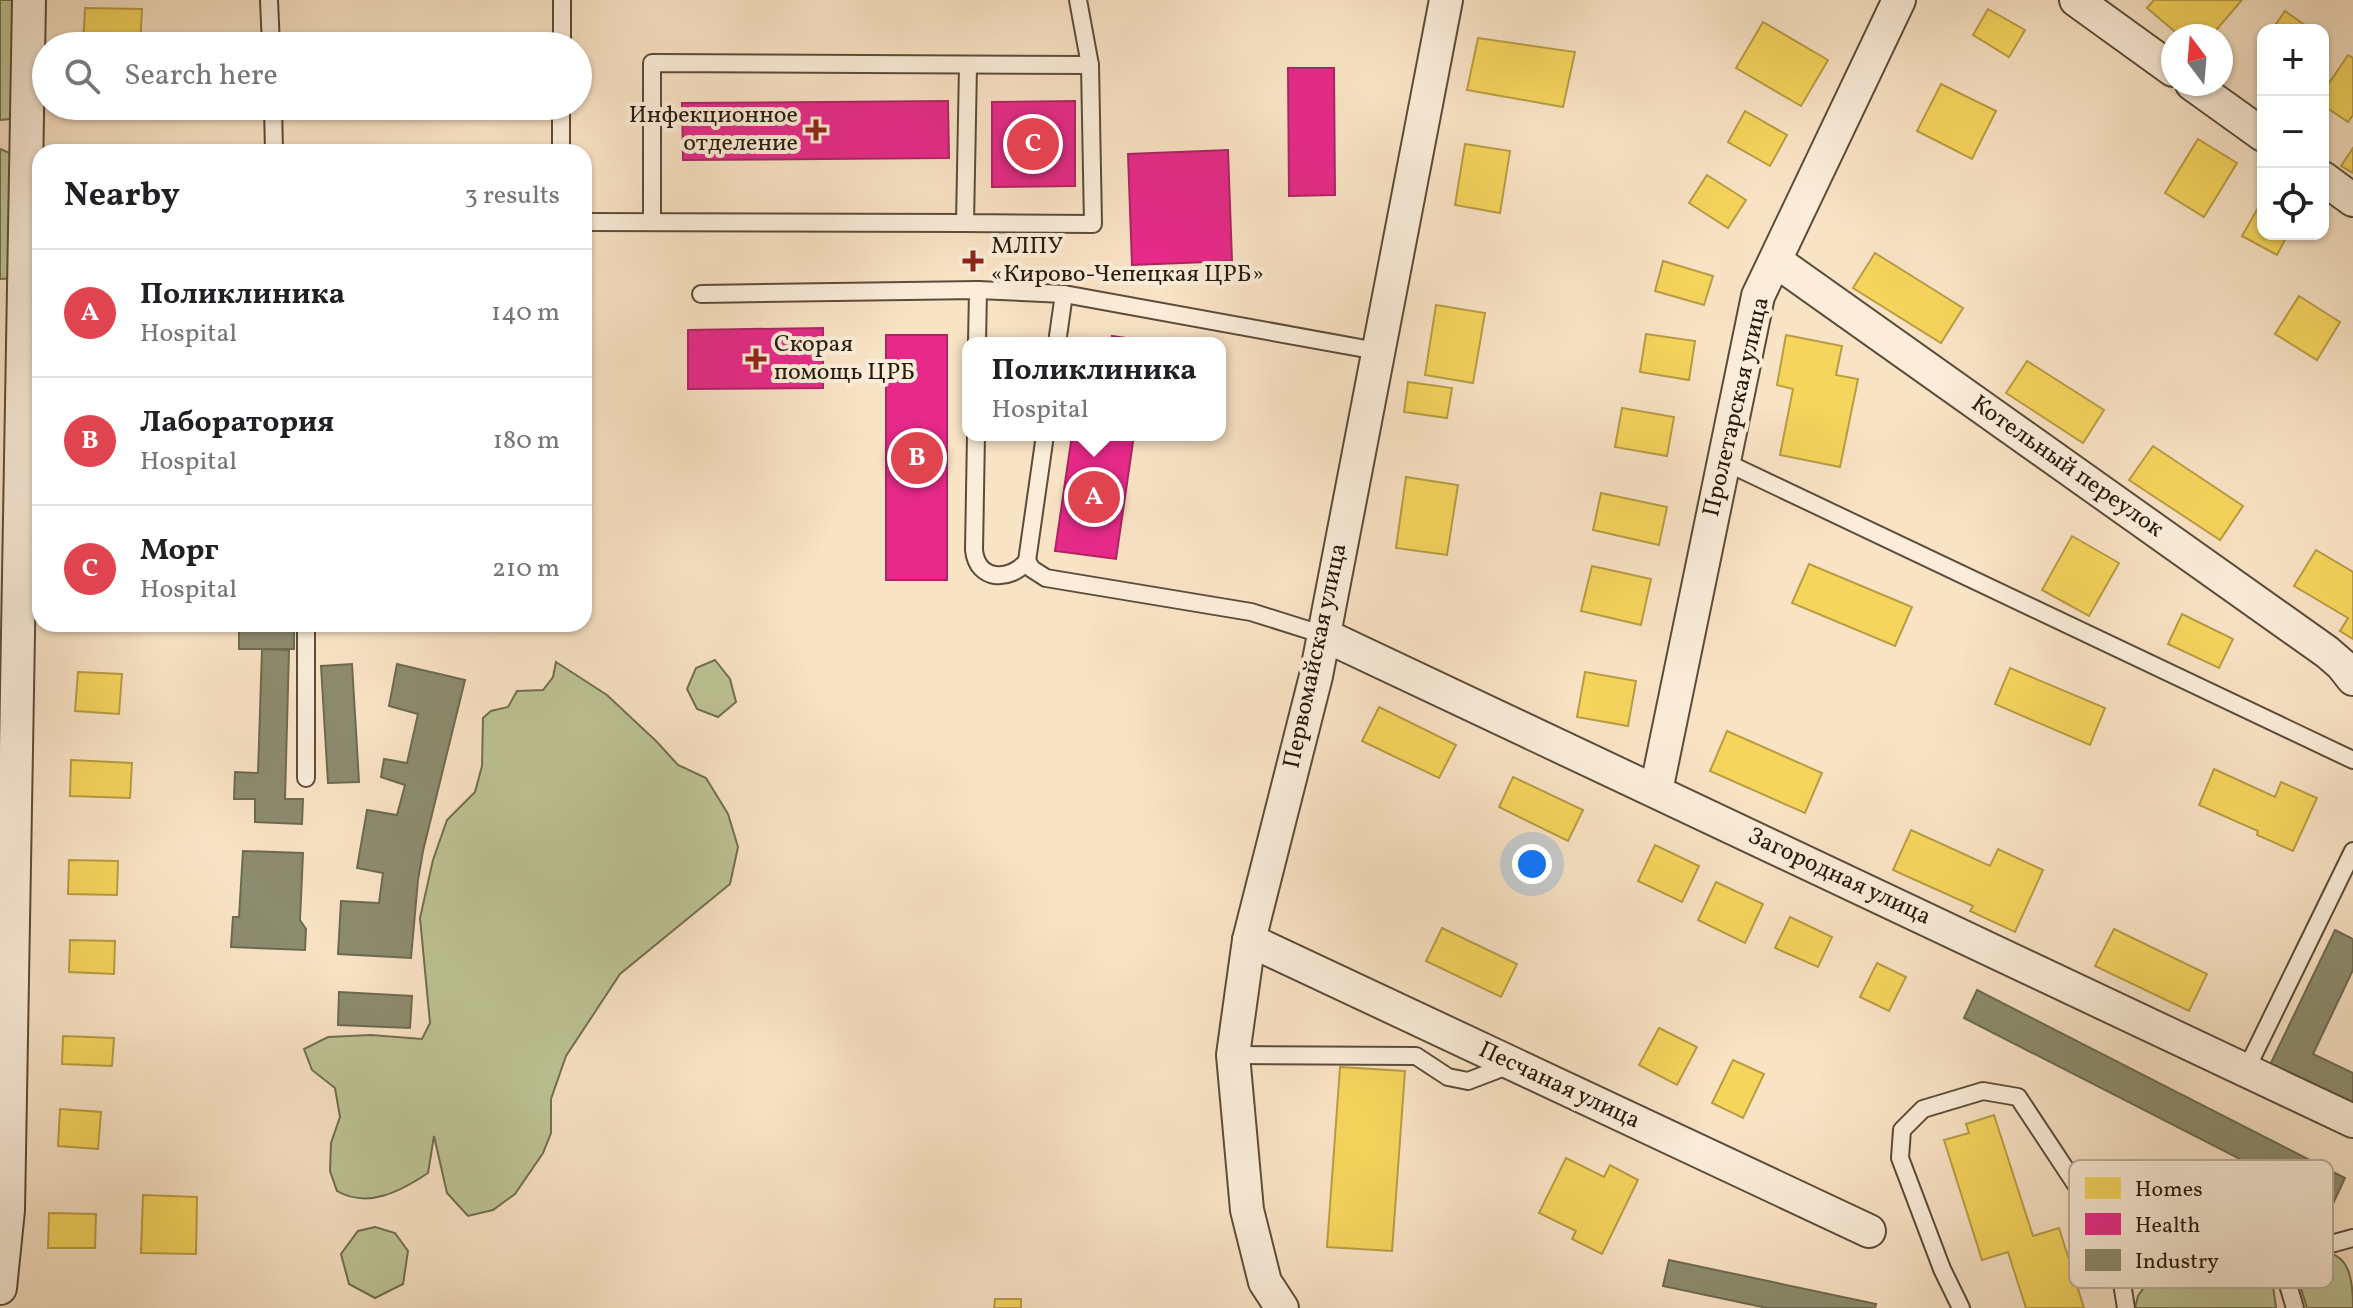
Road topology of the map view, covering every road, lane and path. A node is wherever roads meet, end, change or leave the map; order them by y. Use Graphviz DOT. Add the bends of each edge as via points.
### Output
graph roads {
  1 [pos="29,0"];
  2 [pos="269,0"];
  3 [pos="562,0"];
  4 [pos="1078,0"];
  5 [pos="1446,0"];
  6 [pos="1899,0"];
  7 [pos="2076,0"];
  8 [pos="270,32"];
  9 [pos="562,32"];
  10 [pos="2161,61"];
  11 [pos="1090,65"];
  12 [pos="968,66"];
  13 [pos="2209,96"];
  14 [pos="273,120"];
  15 [pos="561,120"];
  16 [pos="2257,131"];
  17 [pos="274,144"];
  18 [pos="561,144"];
  19 [pos="2329,182"];
  20 [pos="2353,200"];
  21 [pos="592,222"];
  22 [pos="652,222"];
  23 [pos="965,223"];
  24 [pos="1776,261"];
  25 [pos="978,290"];
  26 [pos="701,294"];
  27 [pos="1064,294"];
  28 [pos="977,337"];
  29 [pos="1058,337"];
  30 [pos="1377,351"];
  31 [pos="976,441"];
  32 [pos="1044,441"];
  33 [pos="1723,461"];
  34 [pos="1027,561"];
  35 [pos="306,632"];
  36 [pos="1324,635"];
  37 [pos="2353,679"];
  38 [pos="2353,760"];
  39 [pos="306,778"];
  40 [pos="1656,791"];
  41 [pos="2353,851"];
  42 [pos="1249,940"];
  43 [pos="1233,1055"];
  44 [pos="1512,1064"];
  45 [pos="2246,1070"];
  46 [pos="2353,1121"];
  47 [pos="2069,1174"];
  48 [pos="1869,1231"];
  49 [pos="0,1288"];
  50 [pos="2123,1288"];
  51 [pos="2289,1288"];
  52 [pos="1282,1308"];
  53 [pos="1961,1308"];
  54 [pos="2126,1308"];
  55 [pos="2295,1308"];
  1 -- 49 [label="street" via="8,1210"];
  2 -- 8 [label="lane"];
  3 -- 9 [label="lane"];
  4 -- 11 [label="lane"];
  5 -- 30 [label="street, Первомайская улица"];
  6 -- 24 [label="street, Пролетарская улица"];
  7 -- 10 [label="street"];
  11 -- 12 [label="lane"];
  11 -- 23 [label="lane" via="1093,224"];
  12 -- 22 [label="lane" via="652,63"];
  12 -- 23 [label="lane"];
  13 -- 16 [label="street"];
  14 -- 17 [label="lane"];
  15 -- 18 [label="lane"];
  19 -- 20 [label="street"];
  21 -- 22 [label="lane"];
  22 -- 23 [label="lane"];
  24 -- 33 [label="street, Пролетарская улица" via="1758,296"];
  24 -- 37 [label="street, Котельный переулок" via="2327,652"];
  25 -- 26 [label="lane"];
  25 -- 27 [label="lane"];
  25 -- 28 [label="lane"];
  27 -- 29 [label="lane"];
  27 -- 30 [label="lane"];
  30 -- 36 [label="street, Первомайская улица"];
  31 -- 34 [label="lane" via="976,564 998,574 1015,572"];
  32 -- 34 [label="lane"];
  33 -- 38 [label="lane"];
  33 -- 40 [label="street, Пролетарская улица"];
  34 -- 36 [label="lane" via="1046,578 1251,612"];
  35 -- 39 [label="lane"];
  36 -- 40 [label="street, Загородная улица"];
  36 -- 42 [label="street, Первомайская улица"];
  40 -- 45 [label="street, Загородная улица"];
  41 -- 45 [label="lane"];
  42 -- 43 [label="street, Первомайская улица"];
  42 -- 44 [label="street, Песчаная улица"];
  43 -- 44 [label="lane" via="1416,1056 1448,1077 1468,1081"];
  43 -- 52 [label="street, Первомайская улица" via="1247,1210 1265,1282"];
  44 -- 48 [label="street, Песчаная улица"];
  45 -- 46 [label="street, Загородная улица"];
  47 -- 53 [label="lane" via="2018,1097 1983,1091 1923,1109 1902,1130 1900,1158"];
  50 -- 54 [label="lane"];
  51 -- 55 [label="lane"];
}
